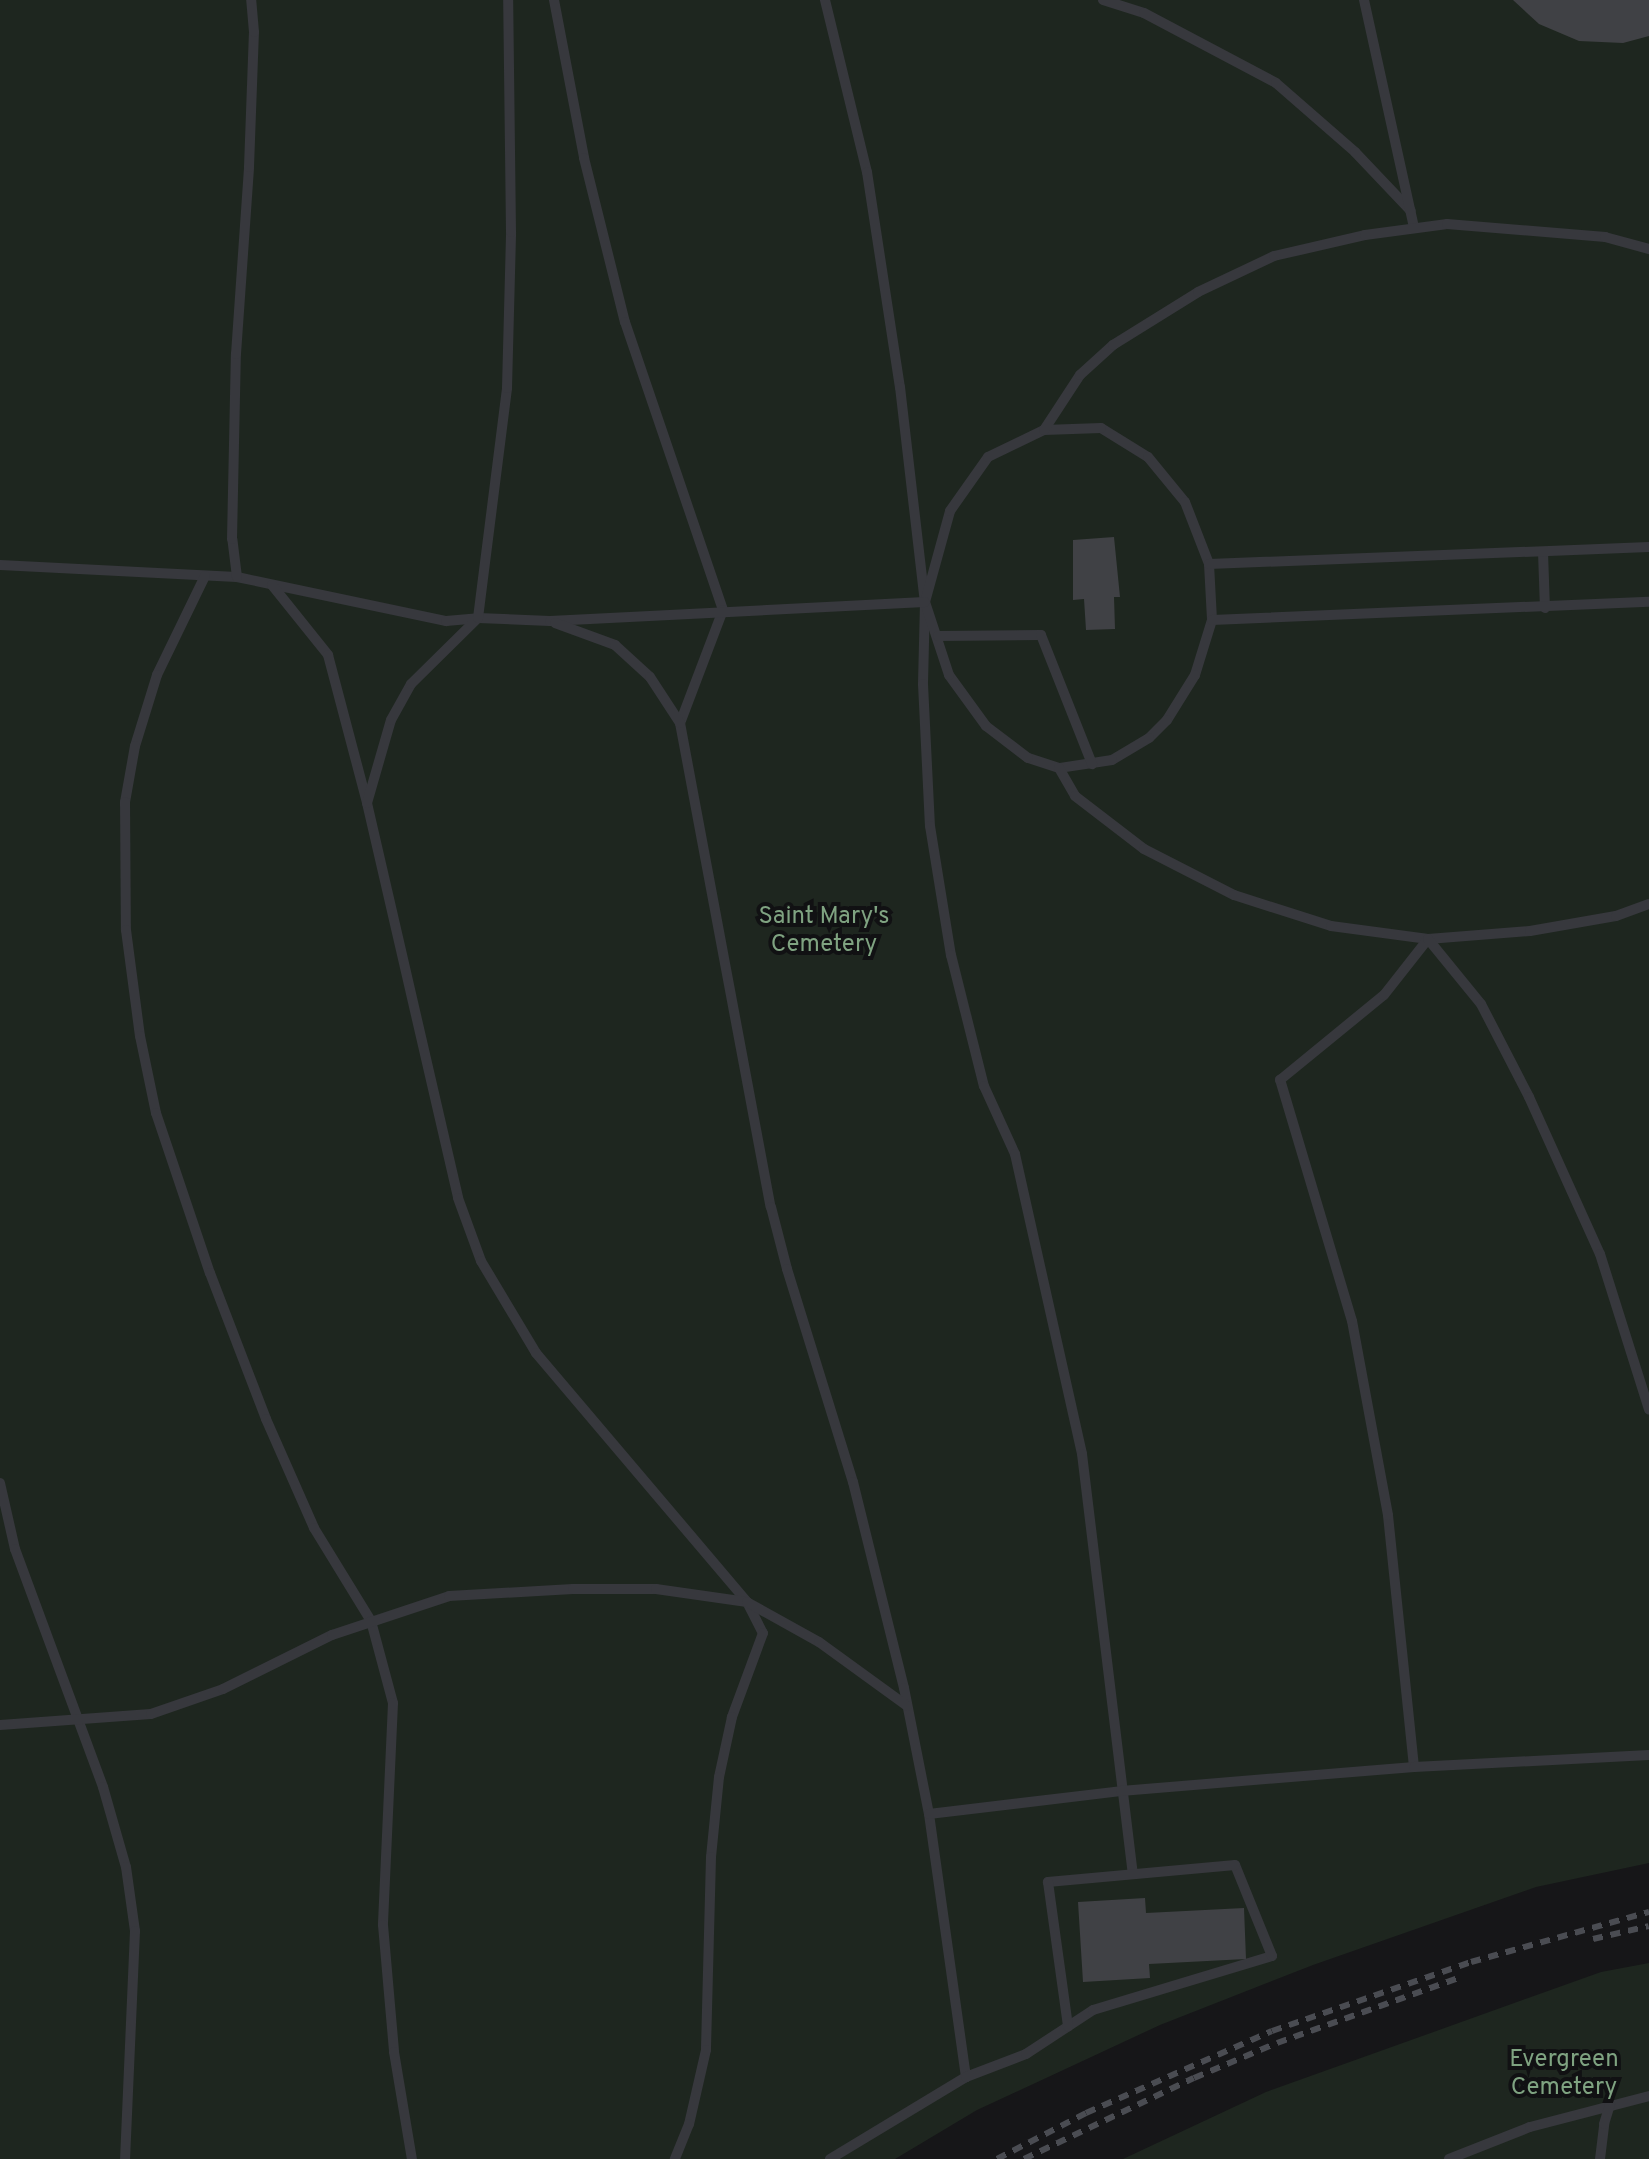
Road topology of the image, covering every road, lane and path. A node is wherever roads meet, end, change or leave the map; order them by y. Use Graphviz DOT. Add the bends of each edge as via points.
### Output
graph roads {
  1 [pos="251,0"];
  2 [pos="508,0"];
  3 [pos="554,0"];
  4 [pos="825,0"];
  5 [pos="1103,0"];
  6 [pos="1364,0"];
  7 [pos="1411,211"];
  8 [pos="1414,228"];
  9 [pos="1649,249"];
  10 [pos="1044,430"];
  11 [pos="1649,547"];
  12 [pos="1543,552"];
  13 [pos="1209,564"];
  14 [pos="0,565"];
  15 [pos="205,576"];
  16 [pos="237,577"];
  17 [pos="272,585"];
  18 [pos="925,602"];
  19 [pos="1649,602"];
  20 [pos="1545,608"];
  21 [pos="723,610"];
  22 [pos="478,618"];
  23 [pos="1212,620"];
  24 [pos="550,621"];
  25 [pos="938,636"];
  26 [pos="680,723"];
  27 [pos="1092,764"];
  28 [pos="1059,768"];
  29 [pos="367,803"];
  30 [pos="1649,904"];
  31 [pos="1428,939"];
  32 [pos="1649,1409"];
  33 [pos="0,1483"];
  34 [pos="747,1602"];
  35 [pos="371,1621"];
  36 [pos="907,1706"];
  37 [pos="79,1721"];
  38 [pos="0,1725"];
  39 [pos="1649,1755"];
  40 [pos="1414,1767"];
  41 [pos="1121,1791"];
  42 [pos="929,1814"];
  43 [pos="1133,1874"];
  44 [pos="1068,2027"];
  45 [pos="966,2077"];
  46 [pos="1649,2096"];
  47 [pos="1610,2104"];
  48 [pos="125,2159"];
  49 [pos="412,2159"];
  50 [pos="675,2159"];
  51 [pos="830,2159"];
  52 [pos="1449,2159"];
  53 [pos="1600,2159"];
  1 -- 16 [label="lane" via="249,167 235,385 232,539"];
  2 -- 22 [label="lane" via="507,388"];
  3 -- 21 [label="lane" via="584,158 625,322"];
  4 -- 18 [label="lane" via="867,172"];
  5 -- 7 [label="lane" via="1144,13 1276,83 1355,152"];
  6 -- 7 [label="lane"];
  7 -- 8 [label="lane"];
  8 -- 9 [label="lane" via="1447,224 1531,229 1605,237"];
  8 -- 10 [label="lane" via="1274,256 1198,292 1113,345 1080,375"];
  10 -- 13 [label="lane" via="1101,428 1148,457 1185,502"];
  10 -- 18 [label="lane" via="988,457 950,511"];
  11 -- 12 [label="lane"];
  12 -- 13 [label="lane"];
  12 -- 20 [label="lane"];
  13 -- 23 [label="lane"];
  14 -- 15 [label="lane"];
  15 -- 16 [label="lane"];
  15 -- 35 [label="lane" via="157,675 125,802 126,930 140,1036 156,1113 266,1419 314,1528"];
  16 -- 17 [label="lane"];
  17 -- 22 [label="lane" via="446,621"];
  17 -- 29 [label="lane" via="328,655"];
  18 -- 21 [label="lane"];
  18 -- 25 [label="lane"];
  18 -- 41 [label="lane" via="930,826 948,941 984,1086 1015,1154 1082,1454 1106,1625"];
  19 -- 20 [label="lane"];
  20 -- 23 [label="lane"];
  21 -- 24 [label="lane"];
  21 -- 26 [label="lane"];
  22 -- 24 [label="lane"];
  22 -- 29 [label="lane" via="411,684 391,720"];
  23 -- 27 [label="lane" via="1195,675 1167,720 1112,760"];
  24 -- 26 [label="lane" via="615,645 650,677"];
  25 -- 27 [label="lane" via="1041,635"];
  25 -- 28 [label="lane" via="949,675 986,726 1028,758"];
  26 -- 36 [label="lane" via="771,1207 853,1482"];
  27 -- 28 [label="lane"];
  28 -- 31 [label="lane" via="1075,796 1144,849 1234,895 1331,926"];
  29 -- 34 [label="lane" via="458,1198 481,1261 536,1353"];
  30 -- 31 [label="lane" via="1616,916 1530,931"];
  31 -- 32 [label="lane" via="1481,1004 1529,1097 1600,1254"];
  31 -- 40 [label="lane" via="1384,995 1280,1080 1352,1321 1388,1515"];
  33 -- 37 [label="lane" via="15,1549"];
  34 -- 35 [label="lane" via="656,1589 573,1589 449,1596"];
  34 -- 36 [label="lane" via="819,1642"];
  34 -- 50 [label="lane" via="763,1633 732,1717 719,1777 711,1857 706,2050"];
  35 -- 37 [label="lane" via="223,1689 151,1714"];
  35 -- 49 [label="lane" via="393,1703 383,1925 394,2052"];
  36 -- 42 [label="lane"];
  37 -- 38 [label="lane"];
  37 -- 48 [label="lane" via="126,1867 135,1931"];
  39 -- 40 [label="lane"];
  40 -- 41 [label="lane"];
  41 -- 42 [label="lane"];
  41 -- 43 [label="lane"];
  42 -- 45 [label="lane"];
  43 -- 44 [label="lane" via="1048,1882"];
  43 -- 44 [label="lane" via="1235,1865 1272,1956 1093,2010"];
  44 -- 45 [label="lane" via="1026,2054"];
  45 -- 51 [label="lane"];
  46 -- 47 [label="lane"];
  47 -- 52 [label="lane" via="1530,2127"];
  47 -- 53 [label="lane"];
}
